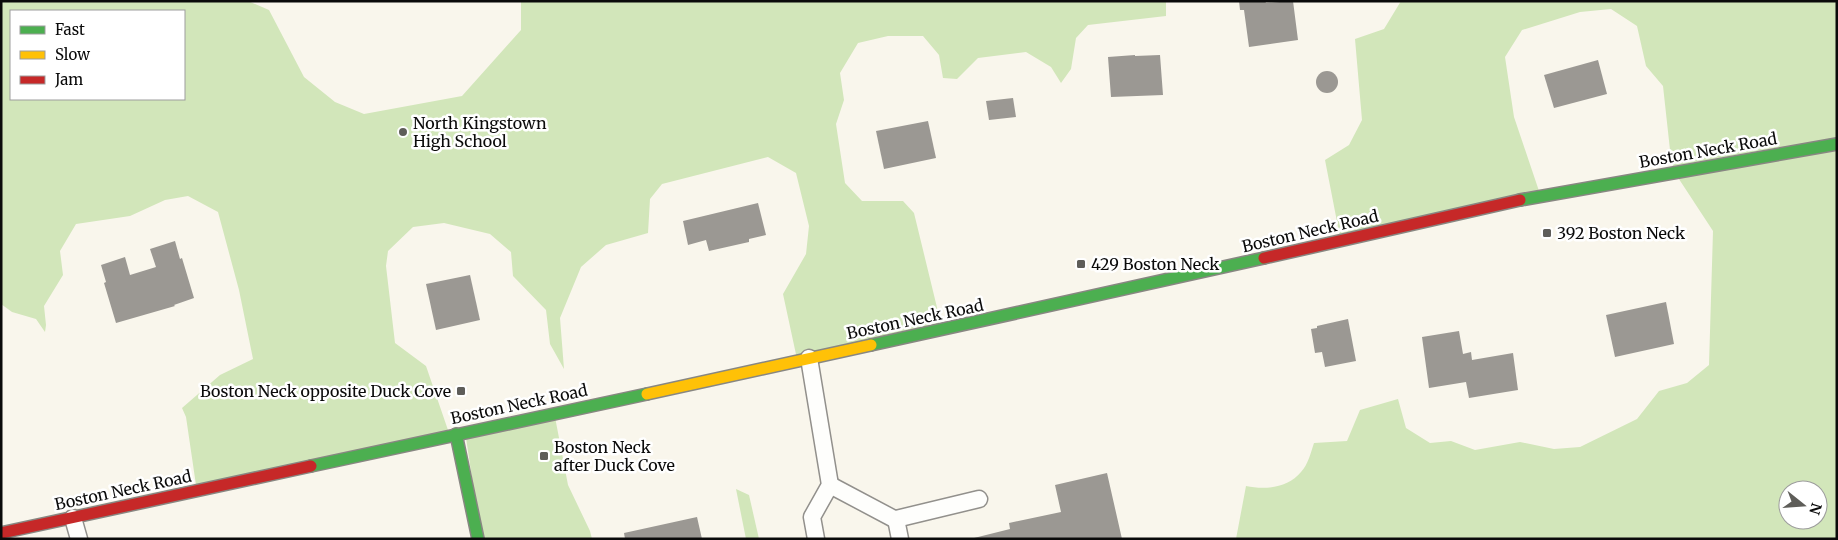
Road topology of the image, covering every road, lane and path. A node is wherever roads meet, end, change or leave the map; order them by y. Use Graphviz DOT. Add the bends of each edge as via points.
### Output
graph roads {
  1 [pos="1837,144"];
  2 [pos="808,358"];
  3 [pos="456,434"];
  4 [pos="830,485"];
  5 [pos="979,499"];
  6 [pos="74,518"];
  7 [pos="896,520"];
  8 [pos="1,534"];
  9 [pos="79,539"];
  10 [pos="478,539"];
  11 [pos="816,539"];
  12 [pos="900,539"];
  1 -- 2 [label="main road, Boston Neck Road" via="1525,199"];
  2 -- 3 [label="main road, Boston Neck Road"];
  2 -- 4 [label="lane"];
  3 -- 6 [label="main road, Boston Neck Road"];
  3 -- 10 [label="main road"];
  4 -- 7 [label="lane"];
  4 -- 11 [label="lane" via="812,517"];
  5 -- 7 [label="lane"];
  6 -- 8 [label="main road, Boston Neck Road"];
  6 -- 9 [label="lane"];
  7 -- 12 [label="lane"];
}
